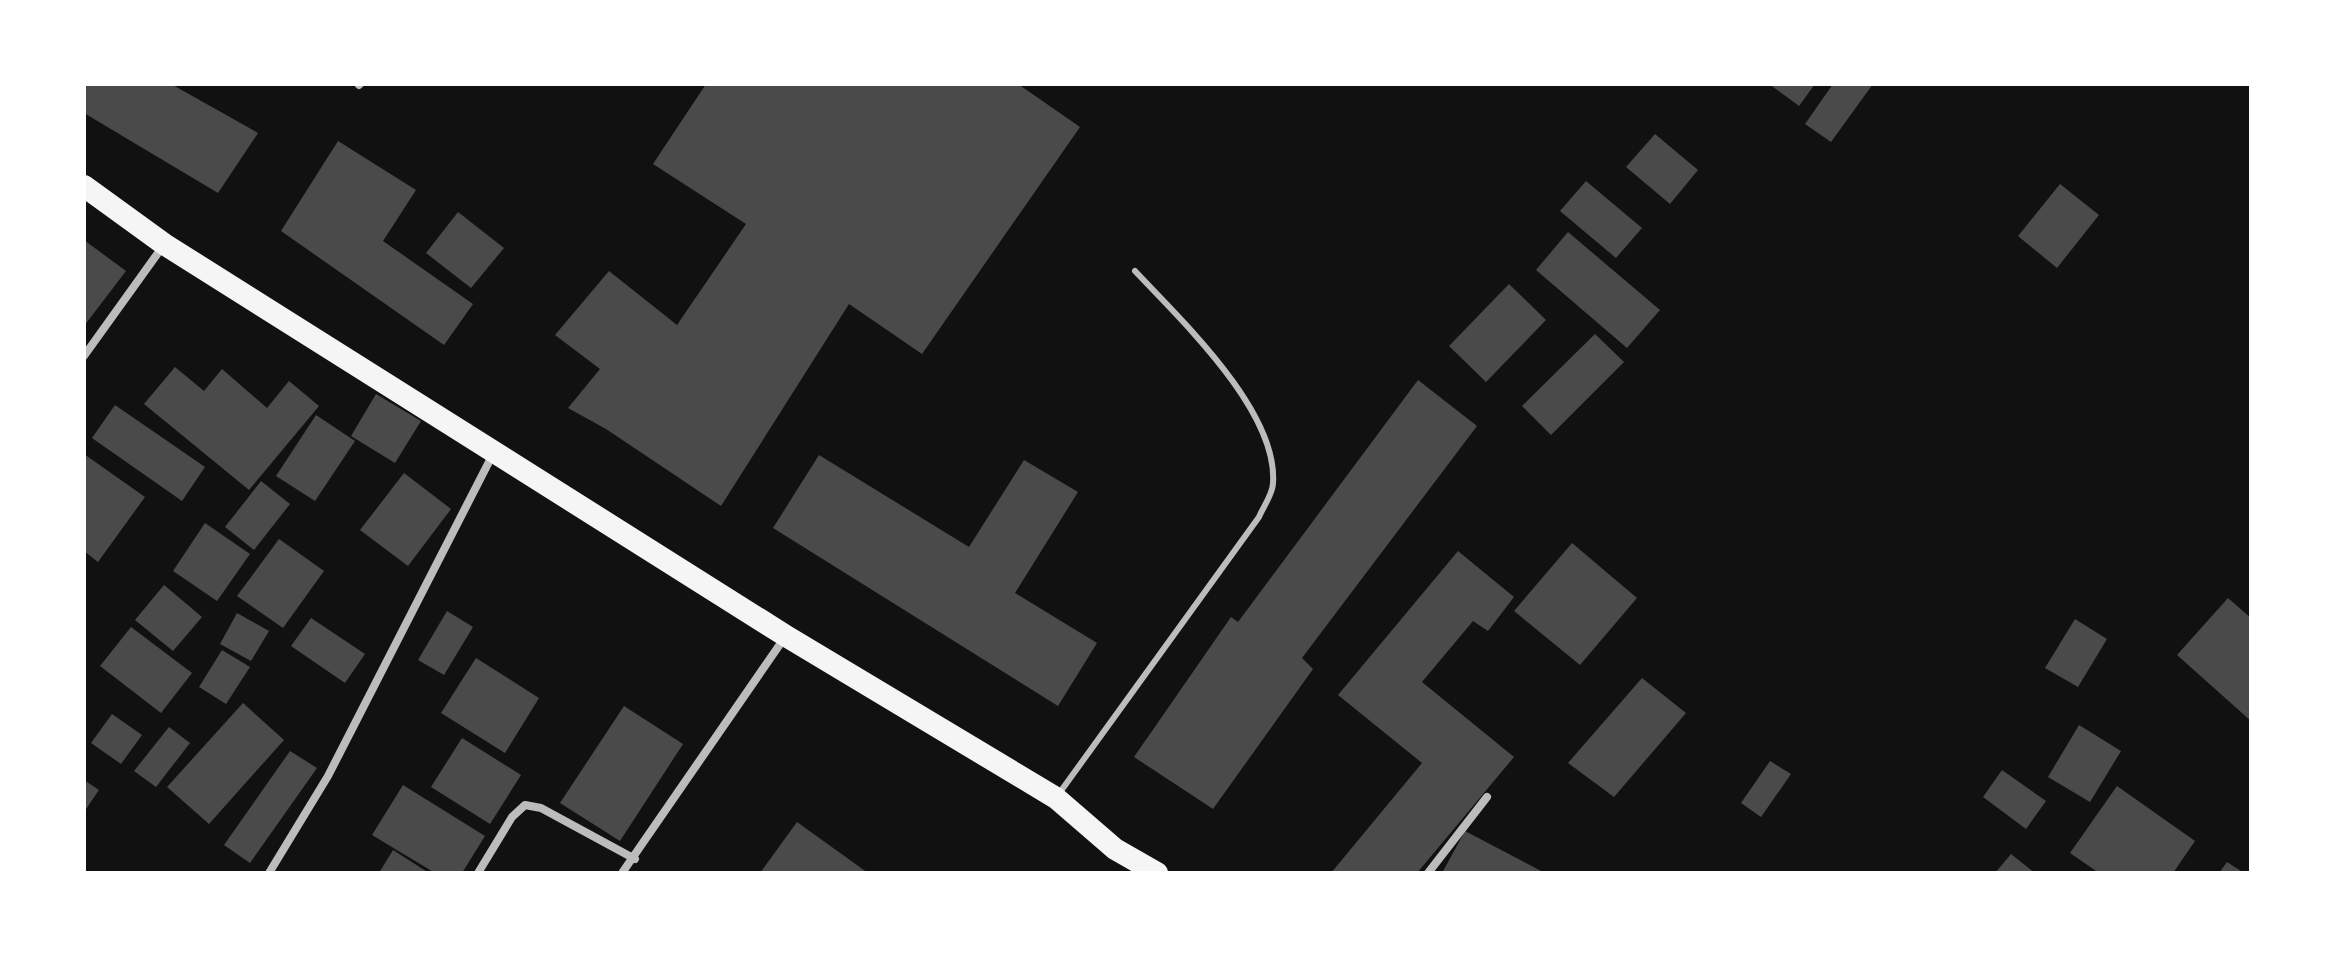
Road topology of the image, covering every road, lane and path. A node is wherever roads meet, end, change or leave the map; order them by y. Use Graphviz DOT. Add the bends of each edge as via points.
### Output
graph roads {
  1 [pos="84,186"];
  2 [pos="164,244"];
  3 [pos="1135,271"];
  4 [pos="84,356"];
  5 [pos="495,450"];
  6 [pos="786,636"];
  7 [pos="1487,797"];
  8 [pos="1056,798"];
  9 [pos="635,859"];
  10 [pos="1142,869"];
  11 [pos="269,873"];
  12 [pos="478,873"];
  13 [pos="622,873"];
  14 [pos="1428,873"];
  1 -- 2 [label="highway"];
  2 -- 4 [label="street"];
  2 -- 5 [label="highway"];
  3 -- 8 [label="lane" via="1193,333 1248,406 1264,436 1274,485 1259,517"];
  5 -- 6 [label="highway"];
  5 -- 11 [label="street" via="328,776"];
  6 -- 8 [label="highway"];
  6 -- 9 [label="street"];
  7 -- 14 [label="street"];
  8 -- 10 [label="highway"];
  9 -- 12 [label="street" via="541,808 525,805"];
  9 -- 13 [label="street"];
}
